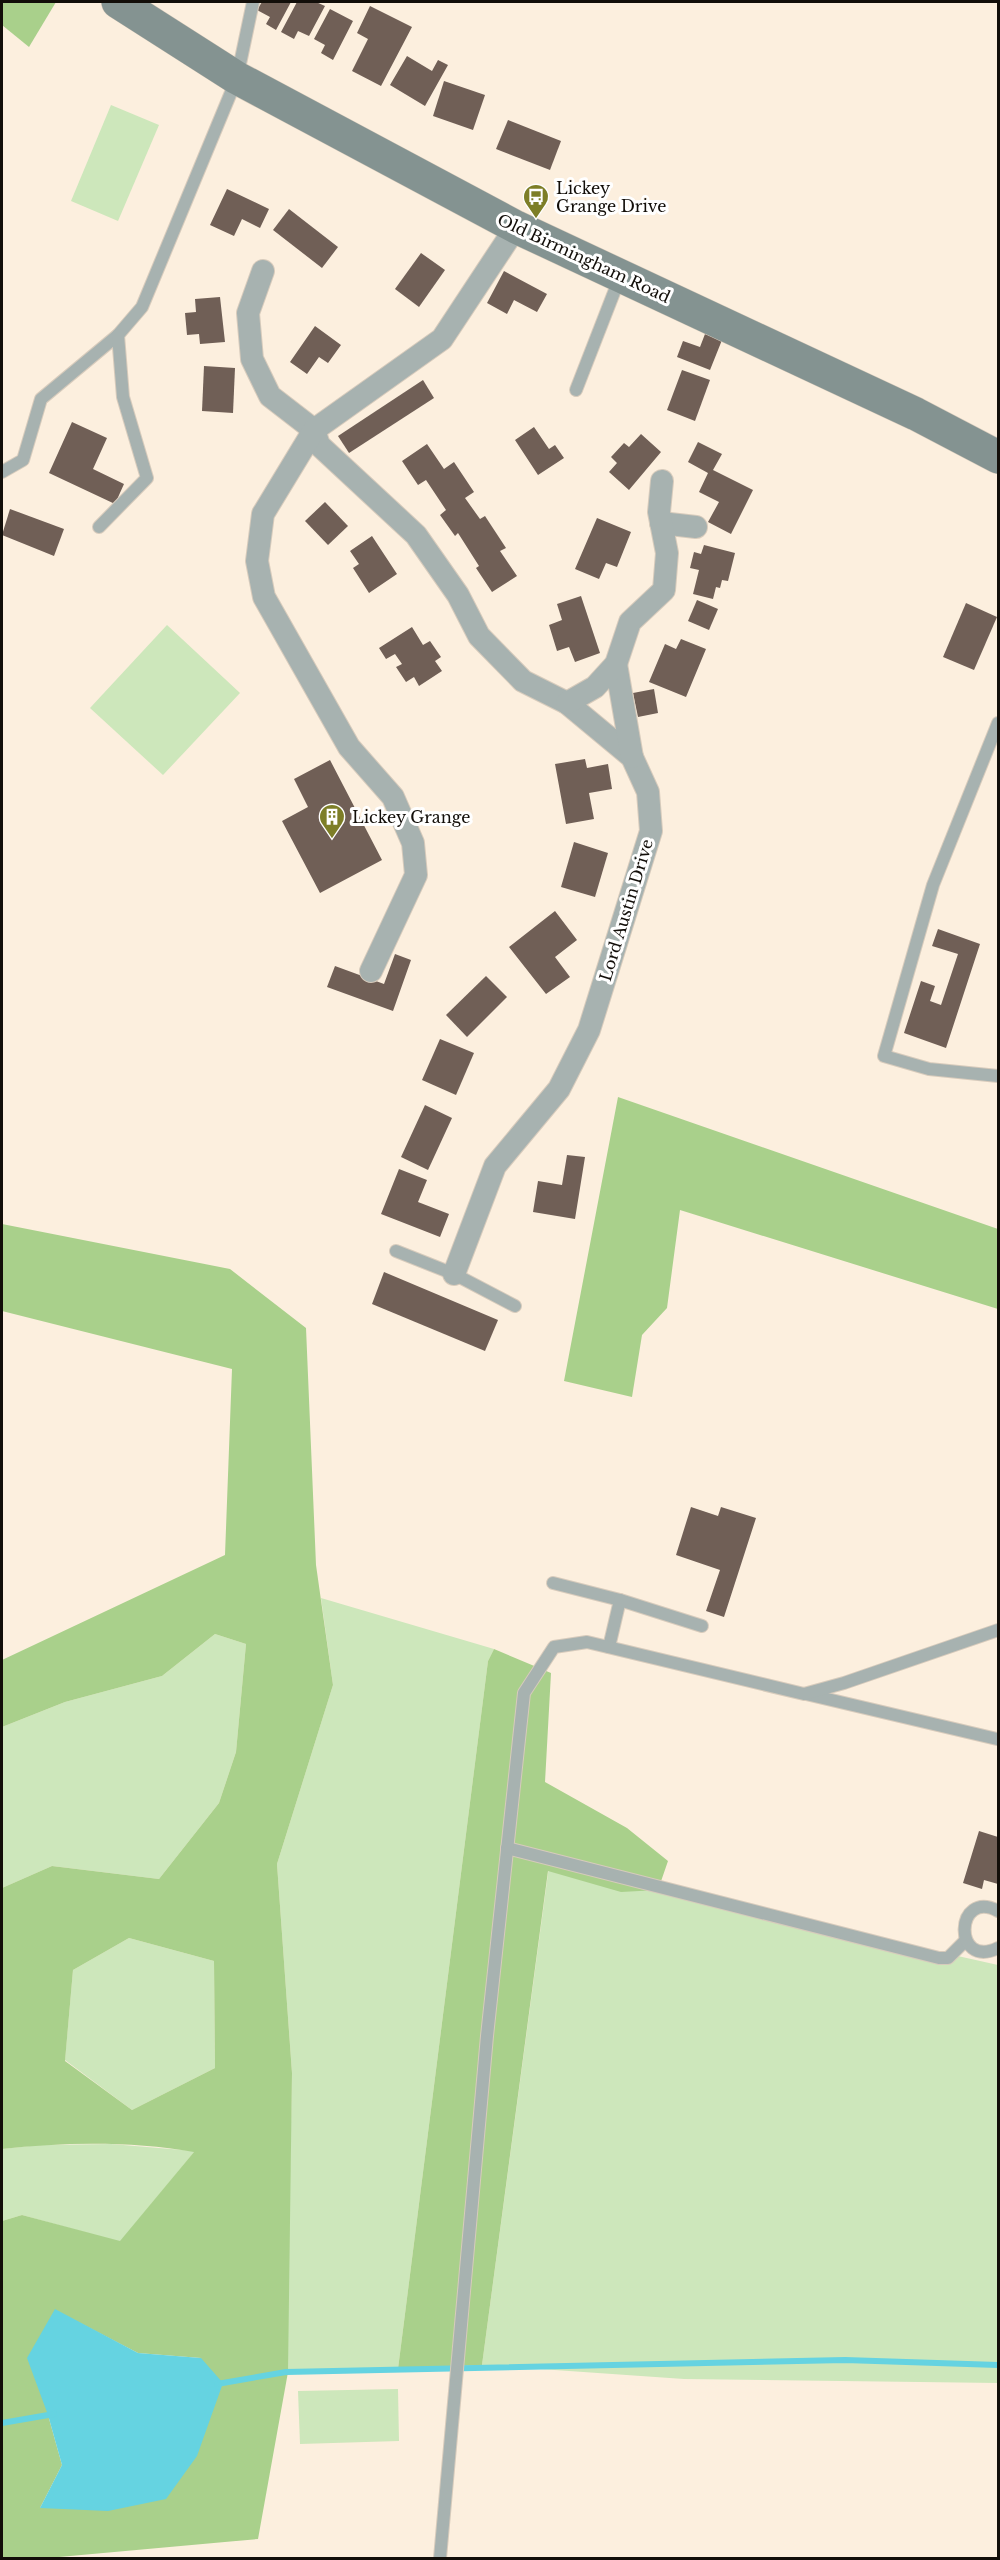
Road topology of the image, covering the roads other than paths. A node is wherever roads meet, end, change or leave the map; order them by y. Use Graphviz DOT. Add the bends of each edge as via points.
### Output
graph roads {
  1 [pos="118,2"];
  2 [pos="253,2"];
  3 [pos="237,78"];
  4 [pos="516,227"];
  5 [pos="264,271"];
  6 [pos="621,276"];
  7 [pos="118,335"];
  8 [pos="576,390"];
  9 [pos="314,430"];
  10 [pos="999,457"];
  11 [pos="2,472"];
  12 [pos="662,481"];
  13 [pos="661,523"];
  14 [pos="99,527"];
  15 [pos="696,527"];
  16 [pos="616,664"];
  17 [pos="567,703"];
  18 [pos="999,723"];
  19 [pos="632,757"];
  20 [pos="371,971"];
  21 [pos="999,1076"];
  22 [pos="396,1251"];
  23 [pos="454,1274"];
  24 [pos="515,1306"];
  25 [pos="553,1583"];
  26 [pos="620,1600"];
  27 [pos="702,1626"];
  28 [pos="999,1630"];
  29 [pos="609,1647"];
  30 [pos="804,1694"];
  31 [pos="997,1739"];
  32 [pos="507,1848"];
  33 [pos="999,1911"];
  34 [pos="966,1940"];
  35 [pos="999,1948"];
  36 [pos="440,2559"];
  1 -- 3 [label="main road, Old Birmingham Road"];
  2 -- 3 [label="lane"];
  3 -- 4 [label="main road, Old Birmingham Road"];
  3 -- 7 [label="lane" via="142,307"];
  4 -- 6 [label="main road, Old Birmingham Road"];
  4 -- 9 [label="street" via="442,339"];
  5 -- 9 [label="street, Lord Austin Drive" via="248,313 252,359 270,396"];
  6 -- 8 [label="lane"];
  6 -- 10 [label="main road, Old Birmingham Road"];
  7 -- 11 [label="lane" via="41,399 23,460"];
  7 -- 14 [label="lane" via="123,397 147,478"];
  9 -- 17 [label="street, Lord Austin Drive" via="320,445 416,535 458,595 479,636 523,681"];
  9 -- 20 [label="street" via="263,514 257,561 264,597 280,626 349,747 393,796 413,843 416,875"];
  12 -- 13 [label="street"];
  13 -- 15 [label="street"];
  13 -- 16 [label="street" via="667,553 664,590 630,622"];
  16 -- 17 [label="street" via="595,687"];
  16 -- 19 [label="street"];
  17 -- 19 [label="street, Lord Austin Drive"];
  18 -- 21 [label="lane" via="933,885 884,1056 929,1069"];
  19 -- 23 [label="street, Lord Austin Drive" via="648,792 651,831 589,1030 559,1089 495,1166"];
  22 -- 23 [label="lane"];
  23 -- 24 [label="lane"];
  25 -- 26 [label="lane"];
  26 -- 27 [label="lane"];
  26 -- 29 [label="lane"];
  28 -- 30 [label="lane"];
  29 -- 30 [label="lane"];
  29 -- 32 [label="lane" via="587,1642 554,1647 524,1693"];
  30 -- 31 [label="lane"];
  32 -- 34 [label="lane" via="939,1958 948,1958"];
  32 -- 36 [label="lane"];
  33 -- 34 [label="lane" via="983,1907 970,1913 964,1925"];
  34 -- 35 [label="lane" via="984,1952"];
}
